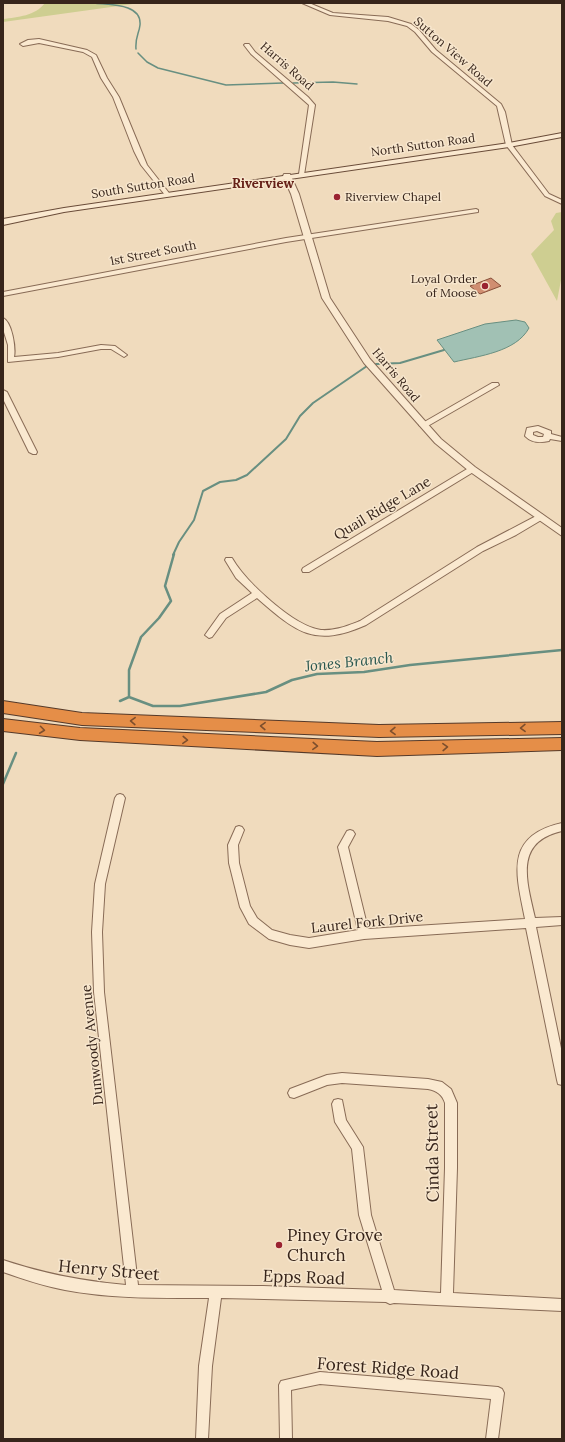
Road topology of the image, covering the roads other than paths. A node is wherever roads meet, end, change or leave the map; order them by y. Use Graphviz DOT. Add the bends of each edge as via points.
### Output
graph roads {
  1 [pos="305,3"];
  2 [pos="23,44"];
  3 [pos="247,45"];
  4 [pos="562,135"];
  5 [pos="509,145"];
  6 [pos="302,174"];
  7 [pos="287,176"];
  8 [pos="167,194"];
  9 [pos="562,202"];
  10 [pos="476,211"];
  11 [pos="3,222"];
  12 [pos="307,237"];
  13 [pos="3,294"];
  14 [pos="3,320"];
  15 [pos="124,355"];
  16 [pos="10,360"];
  17 [pos="3,365"];
  18 [pos="495,385"];
  19 [pos="3,392"];
  20 [pos="422,426"];
  21 [pos="548,436"];
  22 [pos="562,439"];
  23 [pos="33,452"];
  24 [pos="472,469"];
  25 [pos="540,517"];
  26 [pos="562,533"];
  27 [pos="229,560"];
  28 [pos="306,570"];
  29 [pos="258,593"];
  30 [pos="209,635"];
  31 [pos="3,708"];
  32 [pos="3,725"];
  33 [pos="562,728"];
  34 [pos="562,744"];
  35 [pos="120,798"];
  36 [pos="562,827"];
  37 [pos="239,830"];
  38 [pos="350,834"];
  39 [pos="562,921"];
  40 [pos="530,923"];
  41 [pos="364,934"];
  42 [pos="562,1080"];
  43 [pos="294,1093"];
  44 [pos="338,1104"];
  45 [pos="3,1266"];
  46 [pos="133,1291"];
  47 [pos="216,1292"];
  48 [pos="390,1298"];
  49 [pos="447,1299"];
  50 [pos="562,1305"];
  51 [pos="202,1439"];
  52 [pos="286,1439"];
  53 [pos="492,1439"];
  1 -- 5 [label="street, Sutton View Road" via="332,14 394,20 414,28 429,47 499,105"];
  2 -- 8 [label="street" via="39,41 85,51 94,56 116,97 142,160"];
  3 -- 6 [label="street, Harris Road" via="312,105"];
  4 -- 5 [label="main road, North Sutton Road"];
  5 -- 6 [label="main road, North Sutton Road"];
  5 -- 9 [label="street" via="542,190"];
  6 -- 7 [label="main road, North Sutton Road"];
  7 -- 8 [label="main road, South Sutton Road"];
  7 -- 12 [label="street, Harris Road"];
  8 -- 11 [label="main road, South Sutton Road"];
  10 -- 12 [label="street, 1st Street South"];
  12 -- 13 [label="street, 1st Street South"];
  12 -- 20 [label="street, Harris Road" via="326,298 368,361"];
  14 -- 16 [label="street" via="11,343"];
  15 -- 16 [label="street" via="114,347 101,347 44,358"];
  16 -- 17 [label="street"];
  18 -- 20 [label="street"];
  19 -- 23 [label="street"];
  20 -- 24 [label="street, Harris Road"];
  21 -- 22 [label="street"];
  24 -- 25 [label="street, Harris Road"];
  24 -- 28 [label="street, Quail Ridge Lane"];
  25 -- 26 [label="street, Harris Road"];
  25 -- 29 [label="street" via="514,534 480,549 350,629 334,633 302,628 289,621"];
  27 -- 29 [label="street" via="235,573"];
  29 -- 30 [label="street" via="223,616"];
  33 -- 31 [label="highway, one-way" via="379,731 82,719"];
  32 -- 34 [label="highway, one-way" via="80,734 378,749"];
  35 -- 46 [label="street, Dunwoody Avenue" via="100,884 97,932 99,992"];
  36 -- 40 [label="street" via="542,833 524,852 522,880"];
  37 -- 41 [label="street, Laurel Fork Drive" via="233,845 234,863 245,907 253,921 269,934 309,943"];
  38 -- 41 [label="street" via="343,847"];
  39 -- 40 [label="street, Laurel Fork Drive"];
  40 -- 41 [label="street, Laurel Fork Drive"];
  40 -- 42 [label="street"];
  43 -- 49 [label="street, Cinda Street" via="327,1080 342,1078 428,1084 438,1086 447,1093 451,1103"];
  44 -- 48 [label="street" via="341,1122 357,1147 364,1215"];
  45 -- 46 [label="street, Henry Street" via="29,1277 59,1284"];
  46 -- 47 [label="street, Henry Street"];
  47 -- 48 [label="street, Epps Road"];
  47 -- 51 [label="street" via="208,1334"];
  48 -- 49 [label="street, Epps Road"];
  49 -- 50 [label="street, Epps Road"];
  52 -- 53 [label="street, Forest Ridge Road" via="285,1385 320,1378 498,1393"];
}
